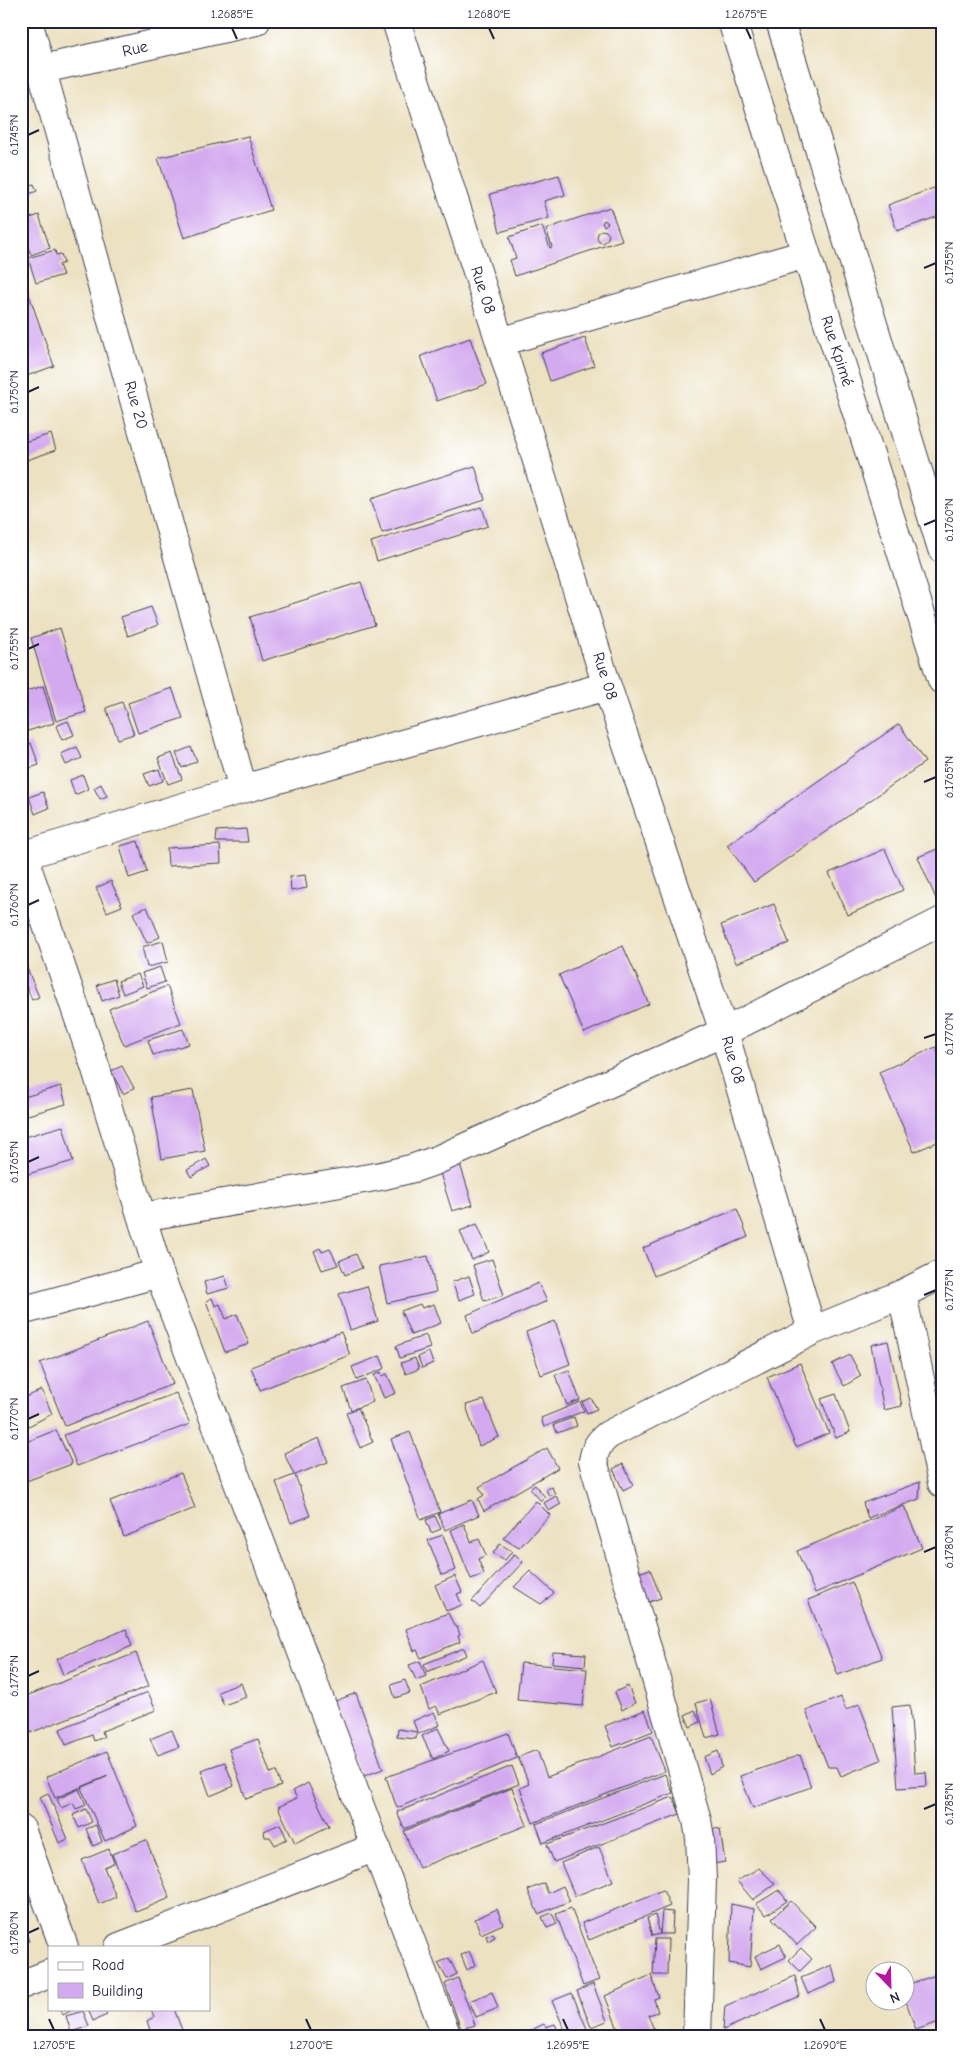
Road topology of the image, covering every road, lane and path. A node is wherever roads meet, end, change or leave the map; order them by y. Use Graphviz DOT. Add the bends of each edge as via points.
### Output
graph roads {
  1 [pos="28,21"];
  2 [pos="256,21"];
  3 [pos="396,21"];
  4 [pos="732,21"];
  5 [pos="780,21"];
  6 [pos="43,69"];
  7 [pos="806,254"];
  8 [pos="500,342"];
  9 [pos="942,549"];
  10 [pos="942,680"];
  11 [pos="608,686"];
  12 [pos="243,789"];
  13 [pos="22,855"];
  14 [pos="942,920"];
  15 [pos="724,1032"];
  16 [pos="142,1217"];
  17 [pos="160,1272"];
  18 [pos="942,1274"];
  19 [pos="902,1294"];
  20 [pos="21,1311"];
  21 [pos="812,1331"];
  22 [pos="942,1484"];
  23 [pos="21,1829"];
  24 [pos="376,1847"];
  25 [pos="64,1946"];
  26 [pos="122,1946"];
  27 [pos="48,1974"];
  28 [pos="21,1985"];
  29 [pos="447,2037"];
  30 [pos="697,2037"];
  1 -- 6 [label="street, Rue 20"];
  2 -- 6 [label="street, Rue"];
  3 -- 8 [label="street, Rue 08"];
  4 -- 7 [label="street, Rue Kpimé"];
  5 -- 9 [label="street"];
  6 -- 12 [label="street, Rue 20"];
  7 -- 8 [label="street"];
  7 -- 10 [label="street, Rue Kpimé"];
  8 -- 11 [label="street, Rue 08"];
  11 -- 12 [label="street"];
  11 -- 15 [label="street, Rue 08"];
  12 -- 13 [label="street"];
  13 -- 16 [label="street" via="96,1069"];
  14 -- 15 [label="street"];
  15 -- 16 [label="street" via="459,1151 414,1168"];
  15 -- 21 [label="street, Rue 08"];
  16 -- 17 [label="street"];
  17 -- 20 [label="street"];
  17 -- 24 [label="street"];
  18 -- 19 [label="street"];
  19 -- 21 [label="street"];
  19 -- 22 [label="street"];
  21 -- 30 [label="street" via="608,1435 600,1441 593,1461 700,1838 702,1879"];
  23 -- 25 [label="street"];
  24 -- 26 [label="street"];
  24 -- 29 [label="street"];
  27 -- 28 [label="street"];
}
